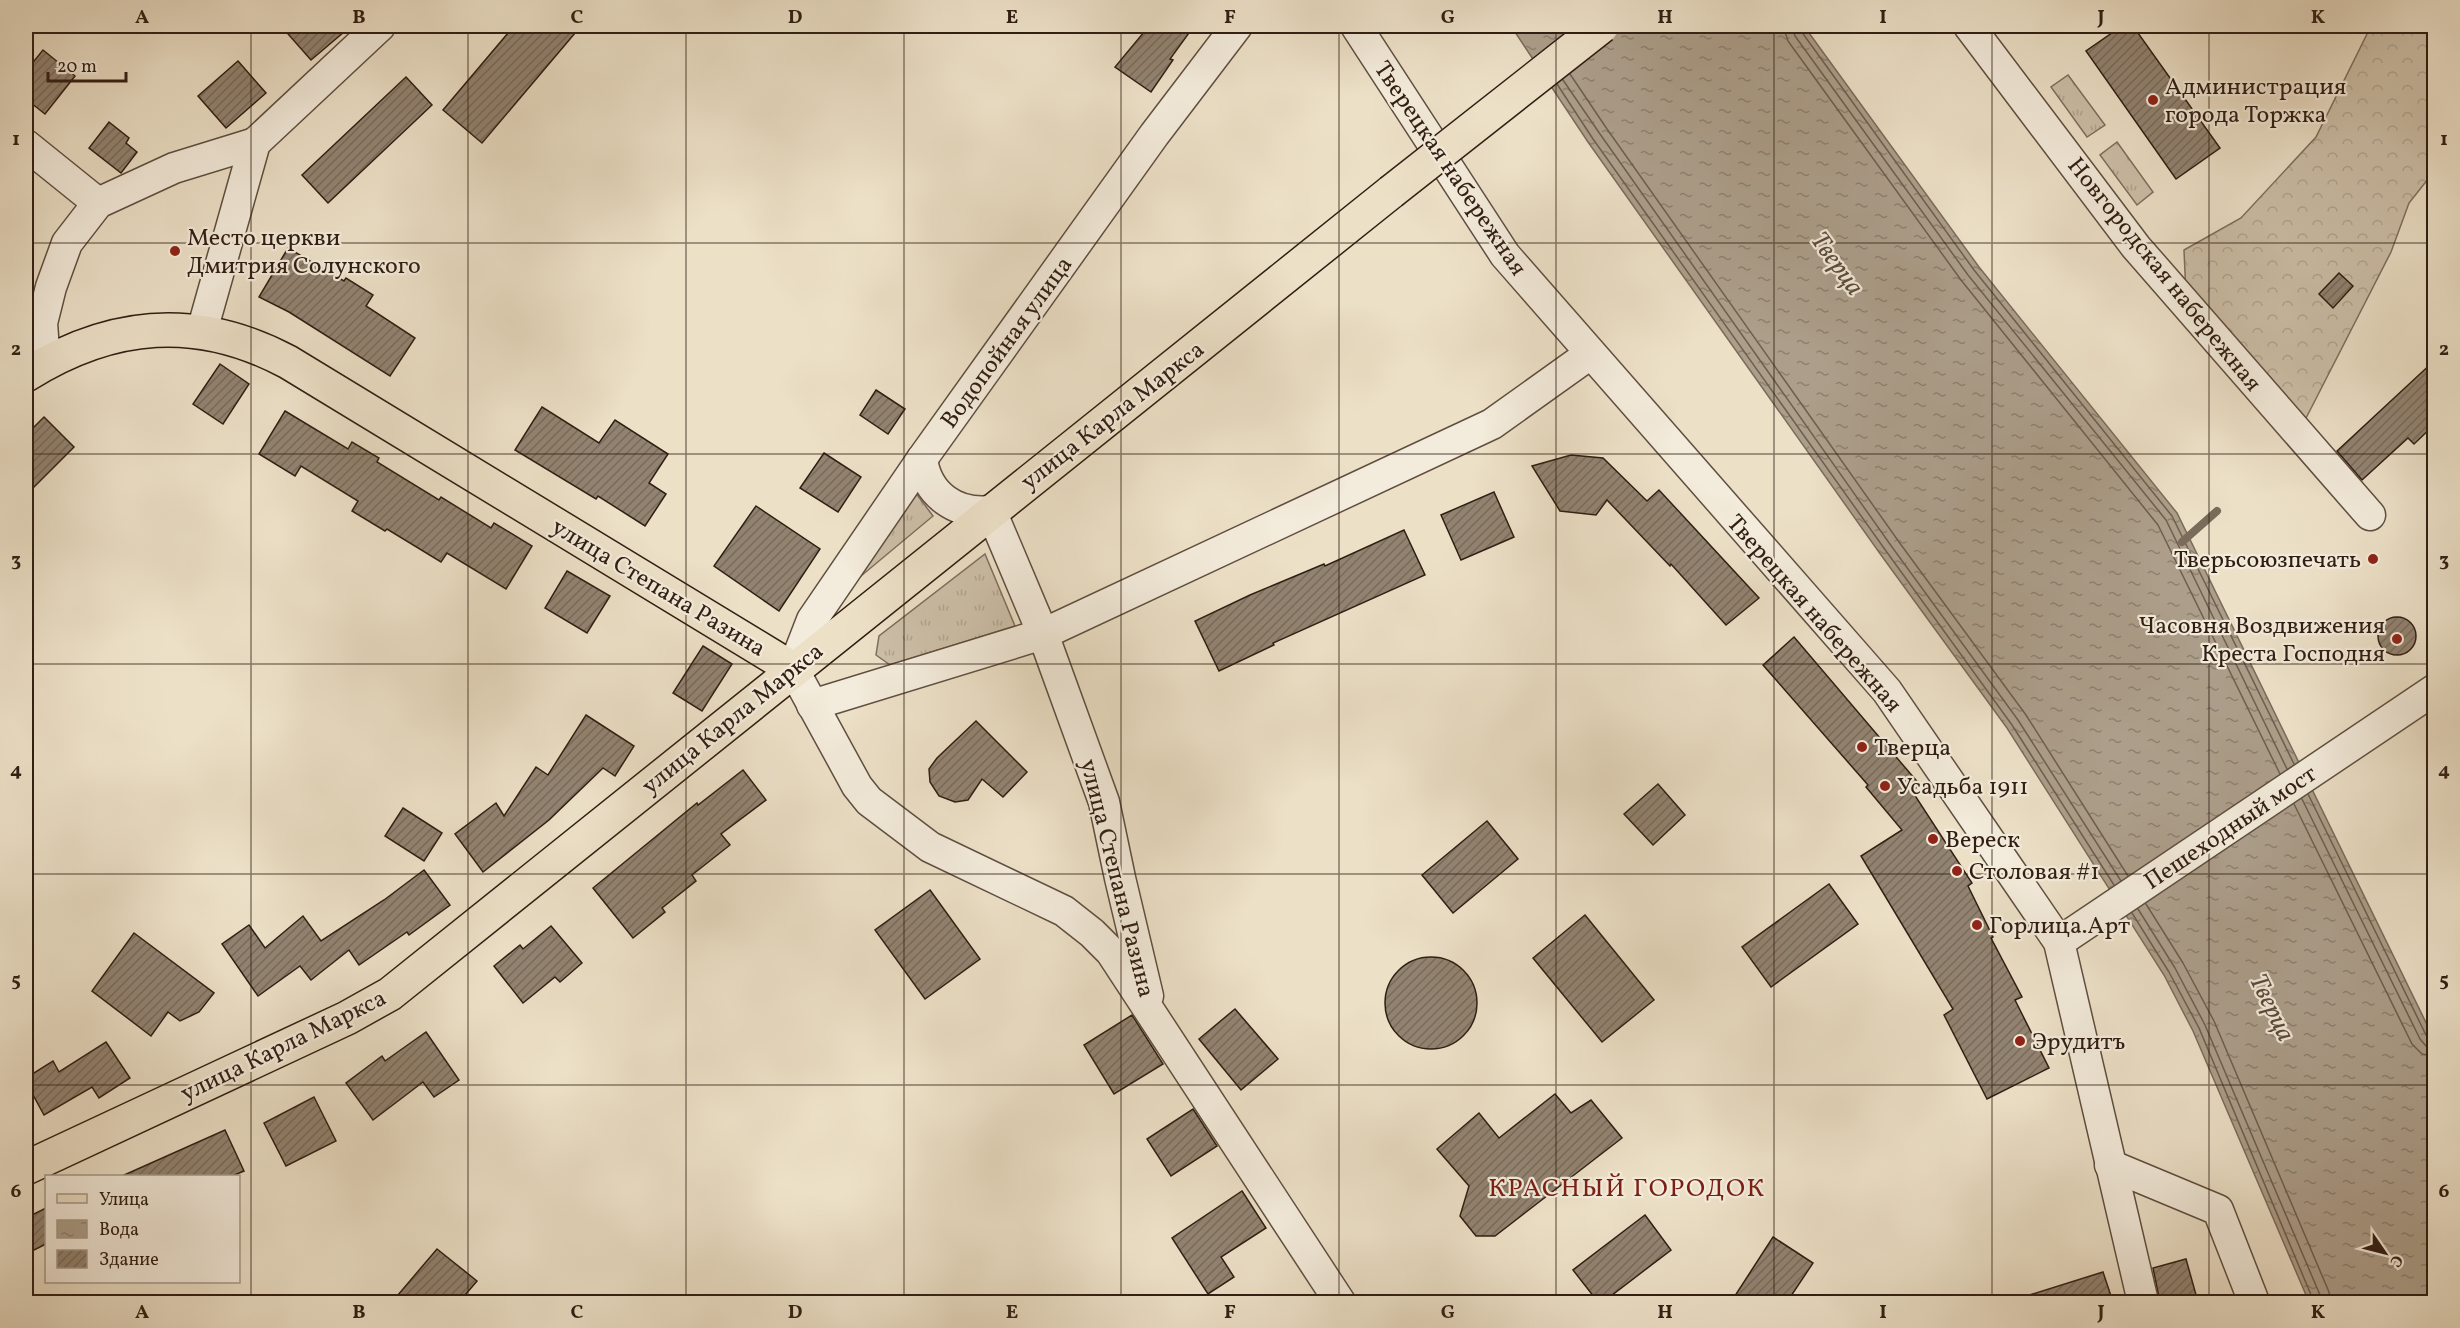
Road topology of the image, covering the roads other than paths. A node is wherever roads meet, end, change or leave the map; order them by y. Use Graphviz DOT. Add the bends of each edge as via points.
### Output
graph roads {
  1 [pos="380,26"];
  2 [pos="1237,26"];
  3 [pos="1356,26"];
  4 [pos="1602,26"];
  5 [pos="1969,26"];
  6 [pos="255,143"];
  7 [pos="26,145"];
  8 [pos="98,203"];
  9 [pos="202,331"];
  10 [pos="1590,354"];
  11 [pos="35,369"];
  12 [pos="922,459"];
  13 [pos="991,511"];
  14 [pos="2370,515"];
  15 [pos="1043,634"];
  16 [pos="793,669"];
  17 [pos="2434,690"];
  18 [pos="812,705"];
  19 [pos="2068,936"];
  20 [pos="1152,1012"];
  21 [pos="2110,1165"];
  22 [pos="26,1168"];
  23 [pos="1340,1302"];
  24 [pos="2144,1302"];
  25 [pos="2254,1302"];
  1 -- 6 [label="street"];
  2 -- 12 [label="street, Водопойная улица"];
  3 -- 10 [label="street, Тверецкая набережная" via="1505,255"];
  4 -- 13 [label="main road, улица Карла Маркса, bridge"];
  5 -- 14 [label="street, Новгородская набережная" via="2136,247"];
  6 -- 8 [label="street" via="174,168"];
  6 -- 9 [label="street"];
  7 -- 8 [label="street"];
  8 -- 11 [label="street" via="67,243 51,286"];
  9 -- 11 [label="main road, улица Степана Разина" via="133,333 87,344"];
  9 -- 16 [label="main road, улица Степана Разина" via="247,343 288,362"];
  10 -- 15 [label="street, улица Карла Маркса" via="1492,424"];
  10 -- 19 [label="street, Тверецкая набережная" via="1887,691"];
  12 -- 13 [label="street" via="931,487 944,501 971,512"];
  12 -- 16 [label="street, Водопойная улица" via="812,620"];
  13 -- 15 [label="street, улица Степана Разина"];
  13 -- 16 [label="main road, улица Карла Маркса"];
  15 -- 18 [label="street, улица Карла Маркса"];
  15 -- 20 [label="street, улица Степана Разина" via="1104,802"];
  16 -- 18 [label="street, улица Степана Разина"];
  16 -- 22 [label="main road, улица Карла Маркса" via="383,998"];
  17 -- 19 [label="street, Пешеходный мост"];
  18 -- 20 [label="street, улица Степана Разина" via="869,801 930,847 1064,911 1111,952"];
  19 -- 21 [label="street, Тверецкая набережная"];
  20 -- 23 [label="street, улица Степана Разина"];
  21 -- 24 [label="street, Тверецкая набережная"];
  21 -- 25 [label="street" via="2218,1210"];
}
